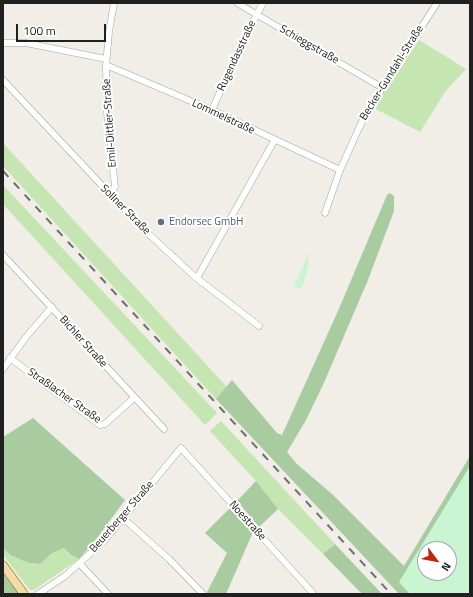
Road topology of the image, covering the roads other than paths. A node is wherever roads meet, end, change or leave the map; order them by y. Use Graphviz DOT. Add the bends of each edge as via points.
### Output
graph roads {
  1 [pos="114,3"];
  2 [pos="237,3"];
  3 [pos="263,3"];
  4 [pos="437,3"];
  5 [pos="257,15"];
  6 [pos="3,43"];
  7 [pos="106,62"];
  8 [pos="3,80"];
  9 [pos="381,87"];
  10 [pos="212,110"];
  11 [pos="274,140"];
  12 [pos="340,170"];
  13 [pos="110,194"];
  14 [pos="326,213"];
  15 [pos="3,255"];
  16 [pos="197,278"];
  17 [pos="52,307"];
  18 [pos="259,326"];
  19 [pos="10,358"];
  20 [pos="3,369"];
  21 [pos="134,398"];
  22 [pos="164,430"];
  23 [pos="181,448"];
  24 [pos="123,518"];
  25 [pos="80,564"];
  26 [pos="3,565"];
  27 [pos="24,594"];
  28 [pos="38,594"];
  29 [pos="108,594"];
  30 [pos="203,594"];
  31 [pos="312,594"];
  1 -- 7 [label="street, Emil-Dittler-Straße"];
  2 -- 5 [label="street, Schieggstraße"];
  3 -- 5 [label="street, Rugendasstraße"];
  4 -- 9 [label="street, Becker-Gundahl-Straße"];
  5 -- 9 [label="street, Schieggstraße"];
  5 -- 10 [label="street, Rugendasstraße"];
  6 -- 7 [label="street, Lommelstraße" via="26,43"];
  7 -- 10 [label="street, Lommelstraße"];
  7 -- 13 [label="street, Emil-Dittler-Straße" via="106,112 115,187"];
  8 -- 13 [label="street, Sollner Straße"];
  9 -- 12 [label="street, Becker-Gundahl-Straße" via="359,126"];
  10 -- 11 [label="street, Lommelstraße"];
  11 -- 12 [label="street, Lommelstraße"];
  11 -- 16 [label="street"];
  12 -- 14 [label="street, Becker-Gundahl-Straße"];
  13 -- 16 [label="street, Sollner Straße" via="140,226"];
  15 -- 17 [label="street, Bichler Straße"];
  16 -- 18 [label="street, Sollner Straße"];
  17 -- 19 [label="street"];
  17 -- 21 [label="street, Bichler Straße"];
  19 -- 20 [label="street"];
  19 -- 21 [label="street, Straßlacher Straße" via="100,424 105,424"];
  21 -- 22 [label="street, Bichler Straße"];
  23 -- 24 [label="street, Beuerberger Straße"];
  23 -- 31 [label="street, Noestraße"];
  24 -- 25 [label="street, Beuerberger Straße"];
  24 -- 30 [label="street"];
  25 -- 28 [label="street, Beuerberger Straße"];
  25 -- 29 [label="street"];
  26 -- 27 [label="main road"];
}
